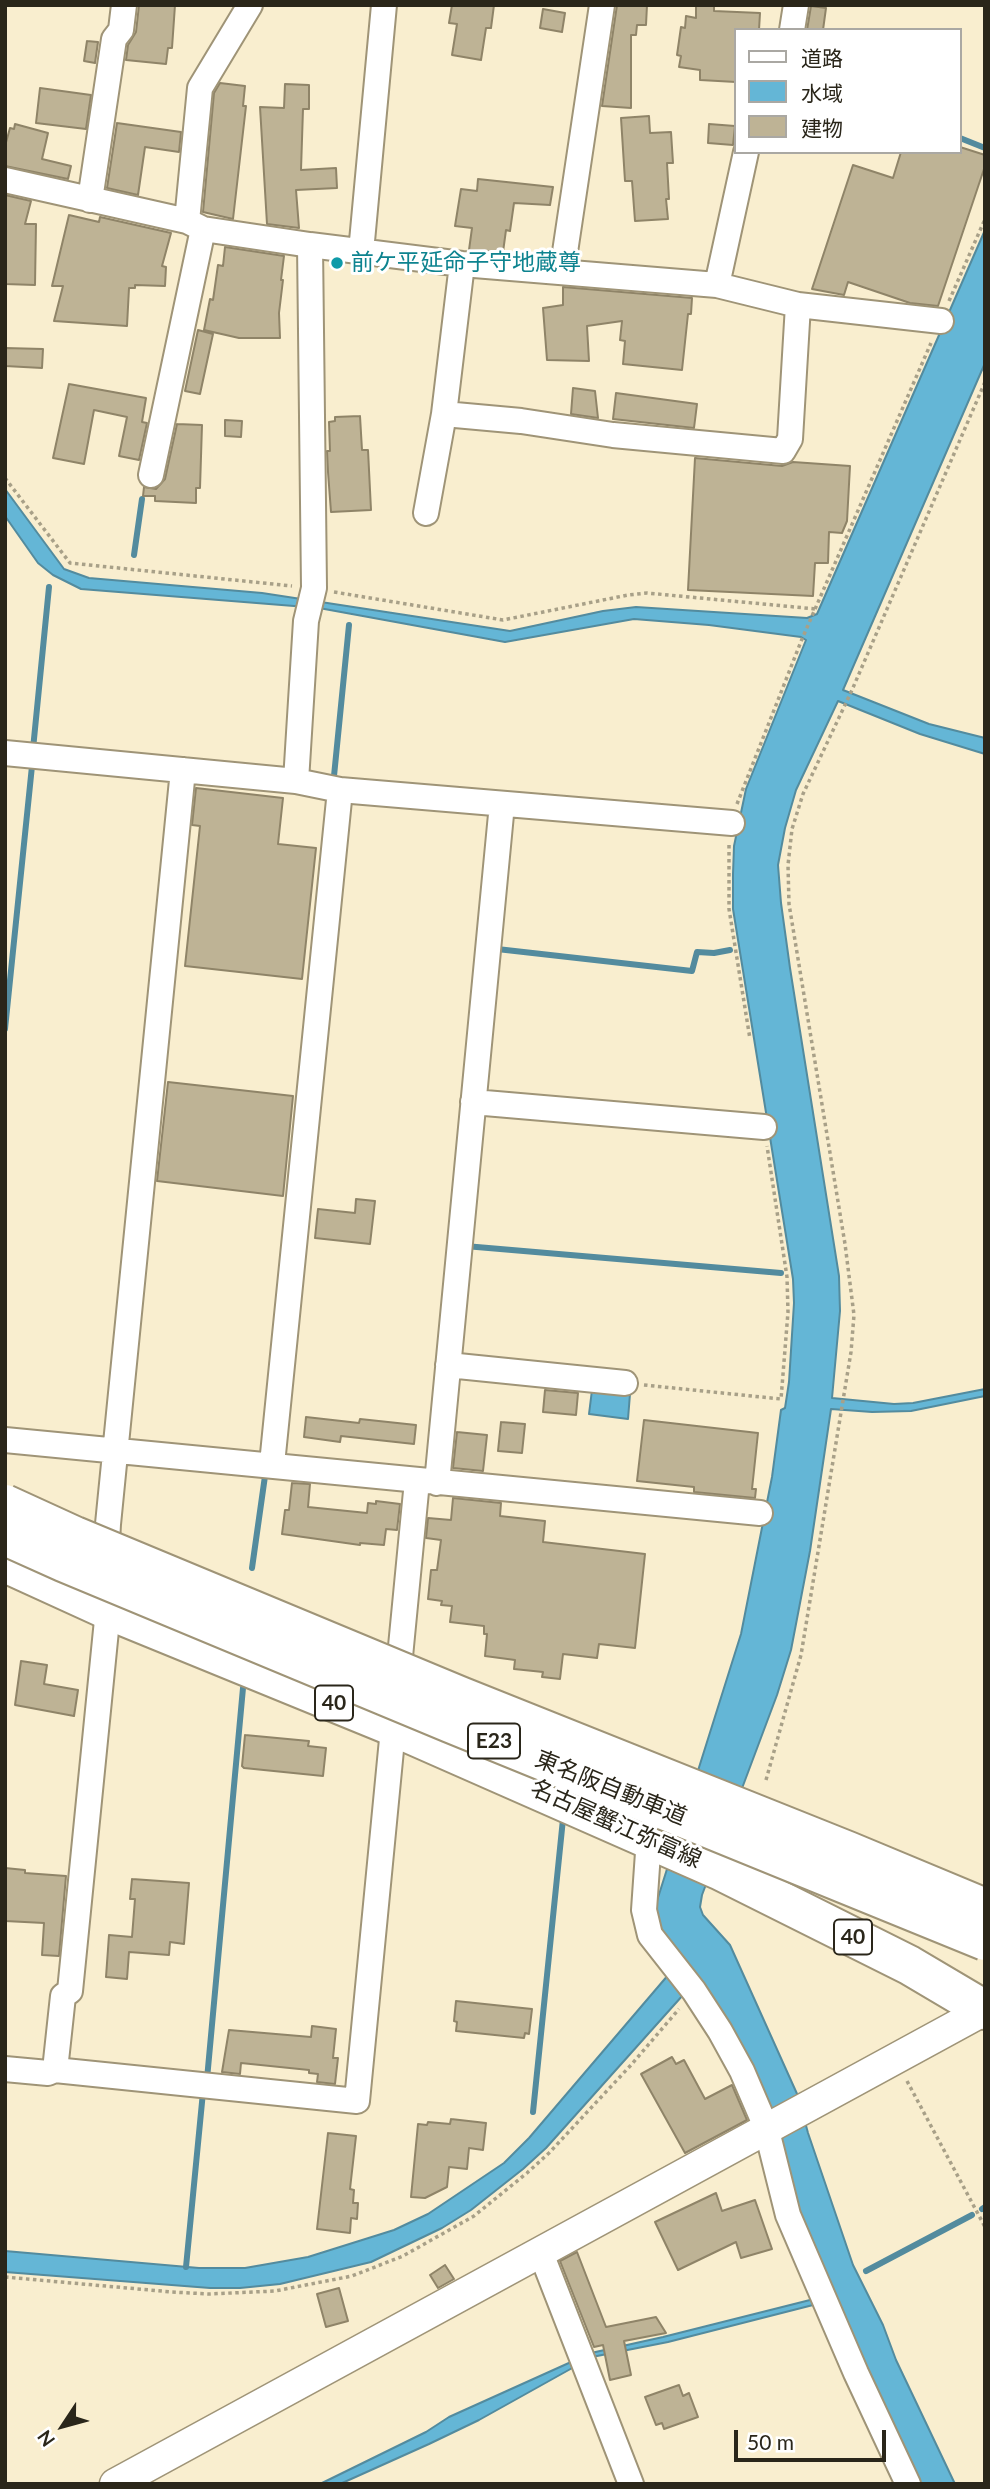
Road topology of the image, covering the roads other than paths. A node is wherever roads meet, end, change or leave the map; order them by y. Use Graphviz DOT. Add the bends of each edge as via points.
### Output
graph roads {
  1 [pos="124,5"];
  2 [pos="250,5"];
  3 [pos="384,5"];
  4 [pos="601,5"];
  5 [pos="796,5"];
  6 [pos="792,28"];
  7 [pos="746,154"];
  8 [pos="5,180"];
  9 [pos="90,200"];
  10 [pos="195,225"];
  11 [pos="310,245"];
  12 [pos="361,252"];
  13 [pos="461,264"];
  14 [pos="562,272"];
  15 [pos="717,285"];
  16 [pos="798,305"];
  17 [pos="941,321"];
  18 [pos="444,414"];
  19 [pos="151,475"];
  20 [pos="426,513"];
  21 [pos="5,753"];
  22 [pos="183,770"];
  23 [pos="296,781"];
  24 [pos="340,790"];
  25 [pos="502,804"];
  26 [pos="732,823"];
  27 [pos="473,1102"];
  28 [pos="764,1127"];
  29 [pos="448,1365"];
  30 [pos="625,1383"];
  31 [pos="5,1440"];
  32 [pos="115,1451"];
  33 [pos="272,1464"];
  34 [pos="427,1482"];
  35 [pos="5,1504"];
  36 [pos="760,1513"];
  37 [pos="5,1536"];
  38 [pos="5,1563"];
  39 [pos="106,1609"];
  40 [pos="392,1726"];
  41 [pos="656,1842"];
  42 [pos="985,1908"];
  43 [pos="985,1941"];
  44 [pos="985,2010"];
  45 [pos="5,2069"];
  46 [pos="55,2070"];
  47 [pos="765,2127"];
  48 [pos="541,2253"];
  49 [pos="116,2484"];
  50 [pos="631,2484"];
  51 [pos="908,2484"];
  1 -- 9 [label="street" via="121,30 114,39"];
  2 -- 10 [label="street" via="200,88"];
  3 -- 12 [label="street"];
  4 -- 14 [label="street"];
  5 -- 6 [label="street"];
  7 -- 15 [label="street"];
  8 -- 9 [label="street"];
  9 -- 10 [label="street"];
  10 -- 11 [label="street"];
  10 -- 19 [label="street"];
  11 -- 12 [label="street"];
  11 -- 23 [label="street" via="312,598"];
  12 -- 13 [label="street"];
  13 -- 14 [label="street"];
  13 -- 18 [label="street"];
  14 -- 15 [label="street"];
  15 -- 16 [label="street"];
  16 -- 17 [label="street"];
  16 -- 18 [label="street" via="790,439 783,451"];
  18 -- 20 [label="street"];
  21 -- 22 [label="street"];
  22 -- 23 [label="street"];
  22 -- 32 [label="street"];
  23 -- 24 [label="street"];
  24 -- 25 [label="street"];
  24 -- 33 [label="street"];
  25 -- 26 [label="street"];
  25 -- 27 [label="street"];
  27 -- 28 [label="street"];
  27 -- 29 [label="street"];
  29 -- 30 [label="street"];
  29 -- 34 [label="street"];
  31 -- 32 [label="street"];
  32 -- 33 [label="street"];
  32 -- 39 [label="street"];
  33 -- 34 [label="street"];
  34 -- 36 [label="street"];
  34 -- 40 [label="street"];
  35 -- 42 [label="main road, 東名阪自動車道 / E23, bridge" via="447,1691"];
  37 -- 43 [label="main road, 東名阪自動車道 / E23, bridge"];
  38 -- 39 [label="main road, 名古屋蟹江弥富線 / 40"];
  39 -- 40 [label="main road, 名古屋蟹江弥富線 / 40"];
  39 -- 46 [label="street" via="69,1991 63,1996"];
  40 -- 41 [label="main road, 名古屋蟹江弥富線 / 40"];
  40 -- 46 [label="street" via="357,2101"];
  41 -- 44 [label="main road, 名古屋蟹江弥富線 / 40" via="909,1965"];
  41 -- 47 [label="street" via="644,1910 650,1935 720,2031"];
  44 -- 47 [label="street"];
  45 -- 46 [label="street"];
  47 -- 48 [label="street"];
  47 -- 51 [label="street" via="788,2215"];
  48 -- 49 [label="street"];
  48 -- 50 [label="street"];
}
